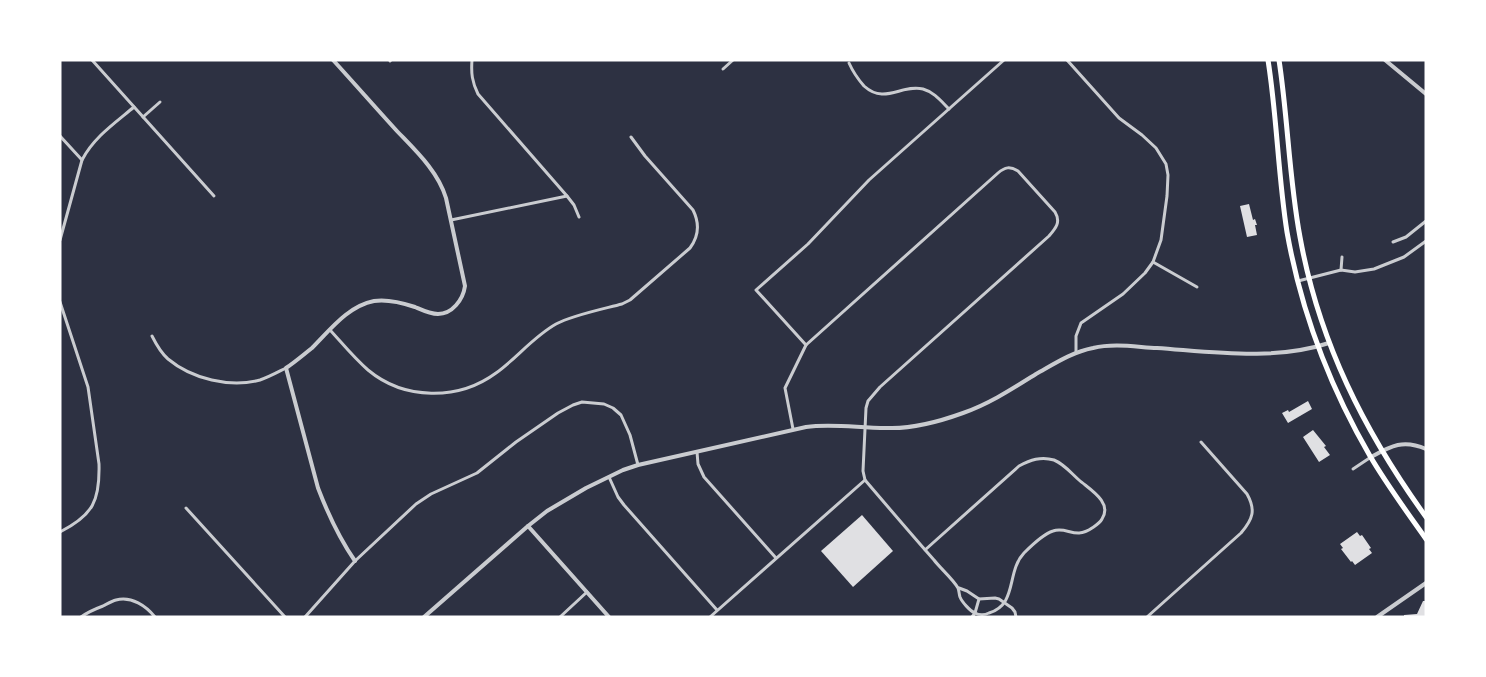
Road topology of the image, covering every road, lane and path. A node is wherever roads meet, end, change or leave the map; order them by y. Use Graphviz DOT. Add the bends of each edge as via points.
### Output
graph roads {
  1 [pos="92,60"];
  2 [pos="333,60"];
  3 [pos="472,60"];
  4 [pos="733,60"];
  5 [pos="1004,60"];
  6 [pos="1067,60"];
  7 [pos="1268,60"];
  8 [pos="1279,60"];
  9 [pos="1385,60"];
  10 [pos="849,63"];
  11 [pos="723,69"];
  12 [pos="1426,94"];
  13 [pos="160,102"];
  14 [pos="134,107"];
  15 [pos="949,109"];
  16 [pos="143,117"];
  17 [pos="60,136"];
  18 [pos="631,137"];
  19 [pos="82,160"];
  20 [pos="214,196"];
  21 [pos="567,196"];
  22 [pos="579,217"];
  23 [pos="452,220"];
  24 [pos="1426,221"];
  25 [pos="60,240"];
  26 [pos="1426,241"];
  27 [pos="1394,242"];
  28 [pos="1342,257"];
  29 [pos="1153,262"];
  30 [pos="1341,270"];
  31 [pos="1309,278"];
  32 [pos="1298,281"];
  33 [pos="1197,287"];
  34 [pos="60,302"];
  35 [pos="330,330"];
  36 [pos="152,336"];
  37 [pos="1329,343"];
  38 [pos="806,345"];
  39 [pos="1318,347"];
  40 [pos="1076,352"];
  41 [pos="286,368"];
  42 [pos="864,427"];
  43 [pos="793,429"];
  44 [pos="1201,442"];
  45 [pos="1426,449"];
  46 [pos="1382,451"];
  47 [pos="697,452"];
  48 [pos="1371,457"];
  49 [pos="638,465"];
  50 [pos="1353,469"];
  51 [pos="609,477"];
  52 [pos="866,480"];
  53 [pos="186,508"];
  54 [pos="1426,517"];
  55 [pos="528,526"];
  56 [pos="60,532"];
  57 [pos="1426,539"];
  58 [pos="925,550"];
  59 [pos="776,558"];
  60 [pos="355,561"];
  61 [pos="1426,583"];
  62 [pos="958,587"];
  63 [pos="587,592"];
  64 [pos="979,599"];
  65 [pos="1004,603"];
  66 [pos="718,610"];
  67 [pos="975,613"];
  68 [pos="81,617"];
  69 [pos="155,617"];
  70 [pos="285,617"];
  71 [pos="304,617"];
  72 [pos="424,617"];
  73 [pos="560,617"];
  74 [pos="609,617"];
  75 [pos="710,617"];
  76 [pos="972,617"];
  77 [pos="1016,617"];
  78 [pos="1147,617"];
  79 [pos="1377,617"];
  1 -- 14 [label="street"];
  2 -- 23 [label="street" via="438,178"];
  3 -- 21 [label="street" via="471,75 478,94"];
  4 -- 11 [label="street"];
  5 -- 15 [label="street"];
  6 -- 29 [label="street" via="1119,118 1156,148 1166,164 1167,196 1161,240"];
  7 -- 32 [label="main road" via="1283,203"];
  8 -- 31 [label="main road" via="1293,191"];
  9 -- 12 [label="street"];
  10 -- 15 [label="street" via="854,74 877,94 921,89 938,97"];
  13 -- 16 [label="street"];
  14 -- 16 [label="street"];
  14 -- 19 [label="street" via="96,140"];
  15 -- 38 [label="street" via="869,180 756,291"];
  16 -- 20 [label="street"];
  17 -- 19 [label="street"];
  18 -- 35 [label="street" via="693,210 698,234 690,248 630,300 557,324 489,378 451,392 416,392 386,382 367,370"];
  19 -- 25 [label="street"];
  21 -- 22 [label="street"];
  21 -- 23 [label="street"];
  23 -- 35 [label="street" via="465,286 457,304 437,314 378,300 357,307"];
  24 -- 27 [label="street"];
  26 -- 30 [label="street" via="1385,266 1355,272"];
  28 -- 30 [label="street"];
  29 -- 33 [label="street"];
  29 -- 40 [label="street" via="1123,294 1081,323"];
  30 -- 31 [label="street"];
  31 -- 32 [label="street"];
  31 -- 37 [label="main road"];
  32 -- 39 [label="main road"];
  34 -- 56 [label="street" via="88,387 99,477 92,507 81,520"];
  35 -- 41 [label="street"];
  36 -- 41 [label="street" via="167,358 203,378 226,383 260,380"];
  37 -- 39 [label="street"];
  37 -- 46 [label="main road"];
  38 -- 42 [label="street" via="1002,169 1013,167 1018,171 1055,212 1058,223 1049,236 880,387 868,401"];
  38 -- 43 [label="street" via="785,388"];
  39 -- 40 [label="street" via="1258,353 1113,346"];
  39 -- 48 [label="main road"];
  40 -- 42 [label="street" via="963,413 909,427"];
  41 -- 60 [label="street" via="321,496 342,543"];
  42 -- 43 [label="street" via="821,425"];
  42 -- 52 [label="street"];
  43 -- 47 [label="street"];
  44 -- 78 [label="street" via="1247,494 1253,511 1251,519 1241,533"];
  45 -- 46 [label="street" via="1407,443"];
  46 -- 48 [label="street"];
  46 -- 54 [label="main road"];
  47 -- 49 [label="street"];
  47 -- 59 [label="street" via="704,477"];
  48 -- 50 [label="street"];
  48 -- 57 [label="main road"];
  49 -- 51 [label="street"];
  49 -- 60 [label="street" via="621,415 604,404 582,402 558,413 477,472 416,504"];
  51 -- 55 [label="street" via="561,502"];
  51 -- 66 [label="street" via="624,505"];
  52 -- 58 [label="street"];
  52 -- 59 [label="street"];
  53 -- 70 [label="street"];
  55 -- 63 [label="street"];
  55 -- 72 [label="street"];
  58 -- 62 [label="street"];
  58 -- 65 [label="street" via="1019,466 1036,459 1062,464 1102,500 1102,519 1082,533 1051,532 1023,553"];
  59 -- 66 [label="street"];
  60 -- 71 [label="street"];
  61 -- 79 [label="street"];
  62 -- 64 [label="street"];
  62 -- 67 [label="street" via="960,597"];
  63 -- 73 [label="street"];
  63 -- 74 [label="street"];
  64 -- 65 [label="street" via="995,598"];
  64 -- 67 [label="street"];
  65 -- 67 [label="street" via="991,613"];
  65 -- 77 [label="street"];
  66 -- 75 [label="street"];
  67 -- 76 [label="street"];
  68 -- 69 [label="street" via="117,600 127,600 143,606"];
}
